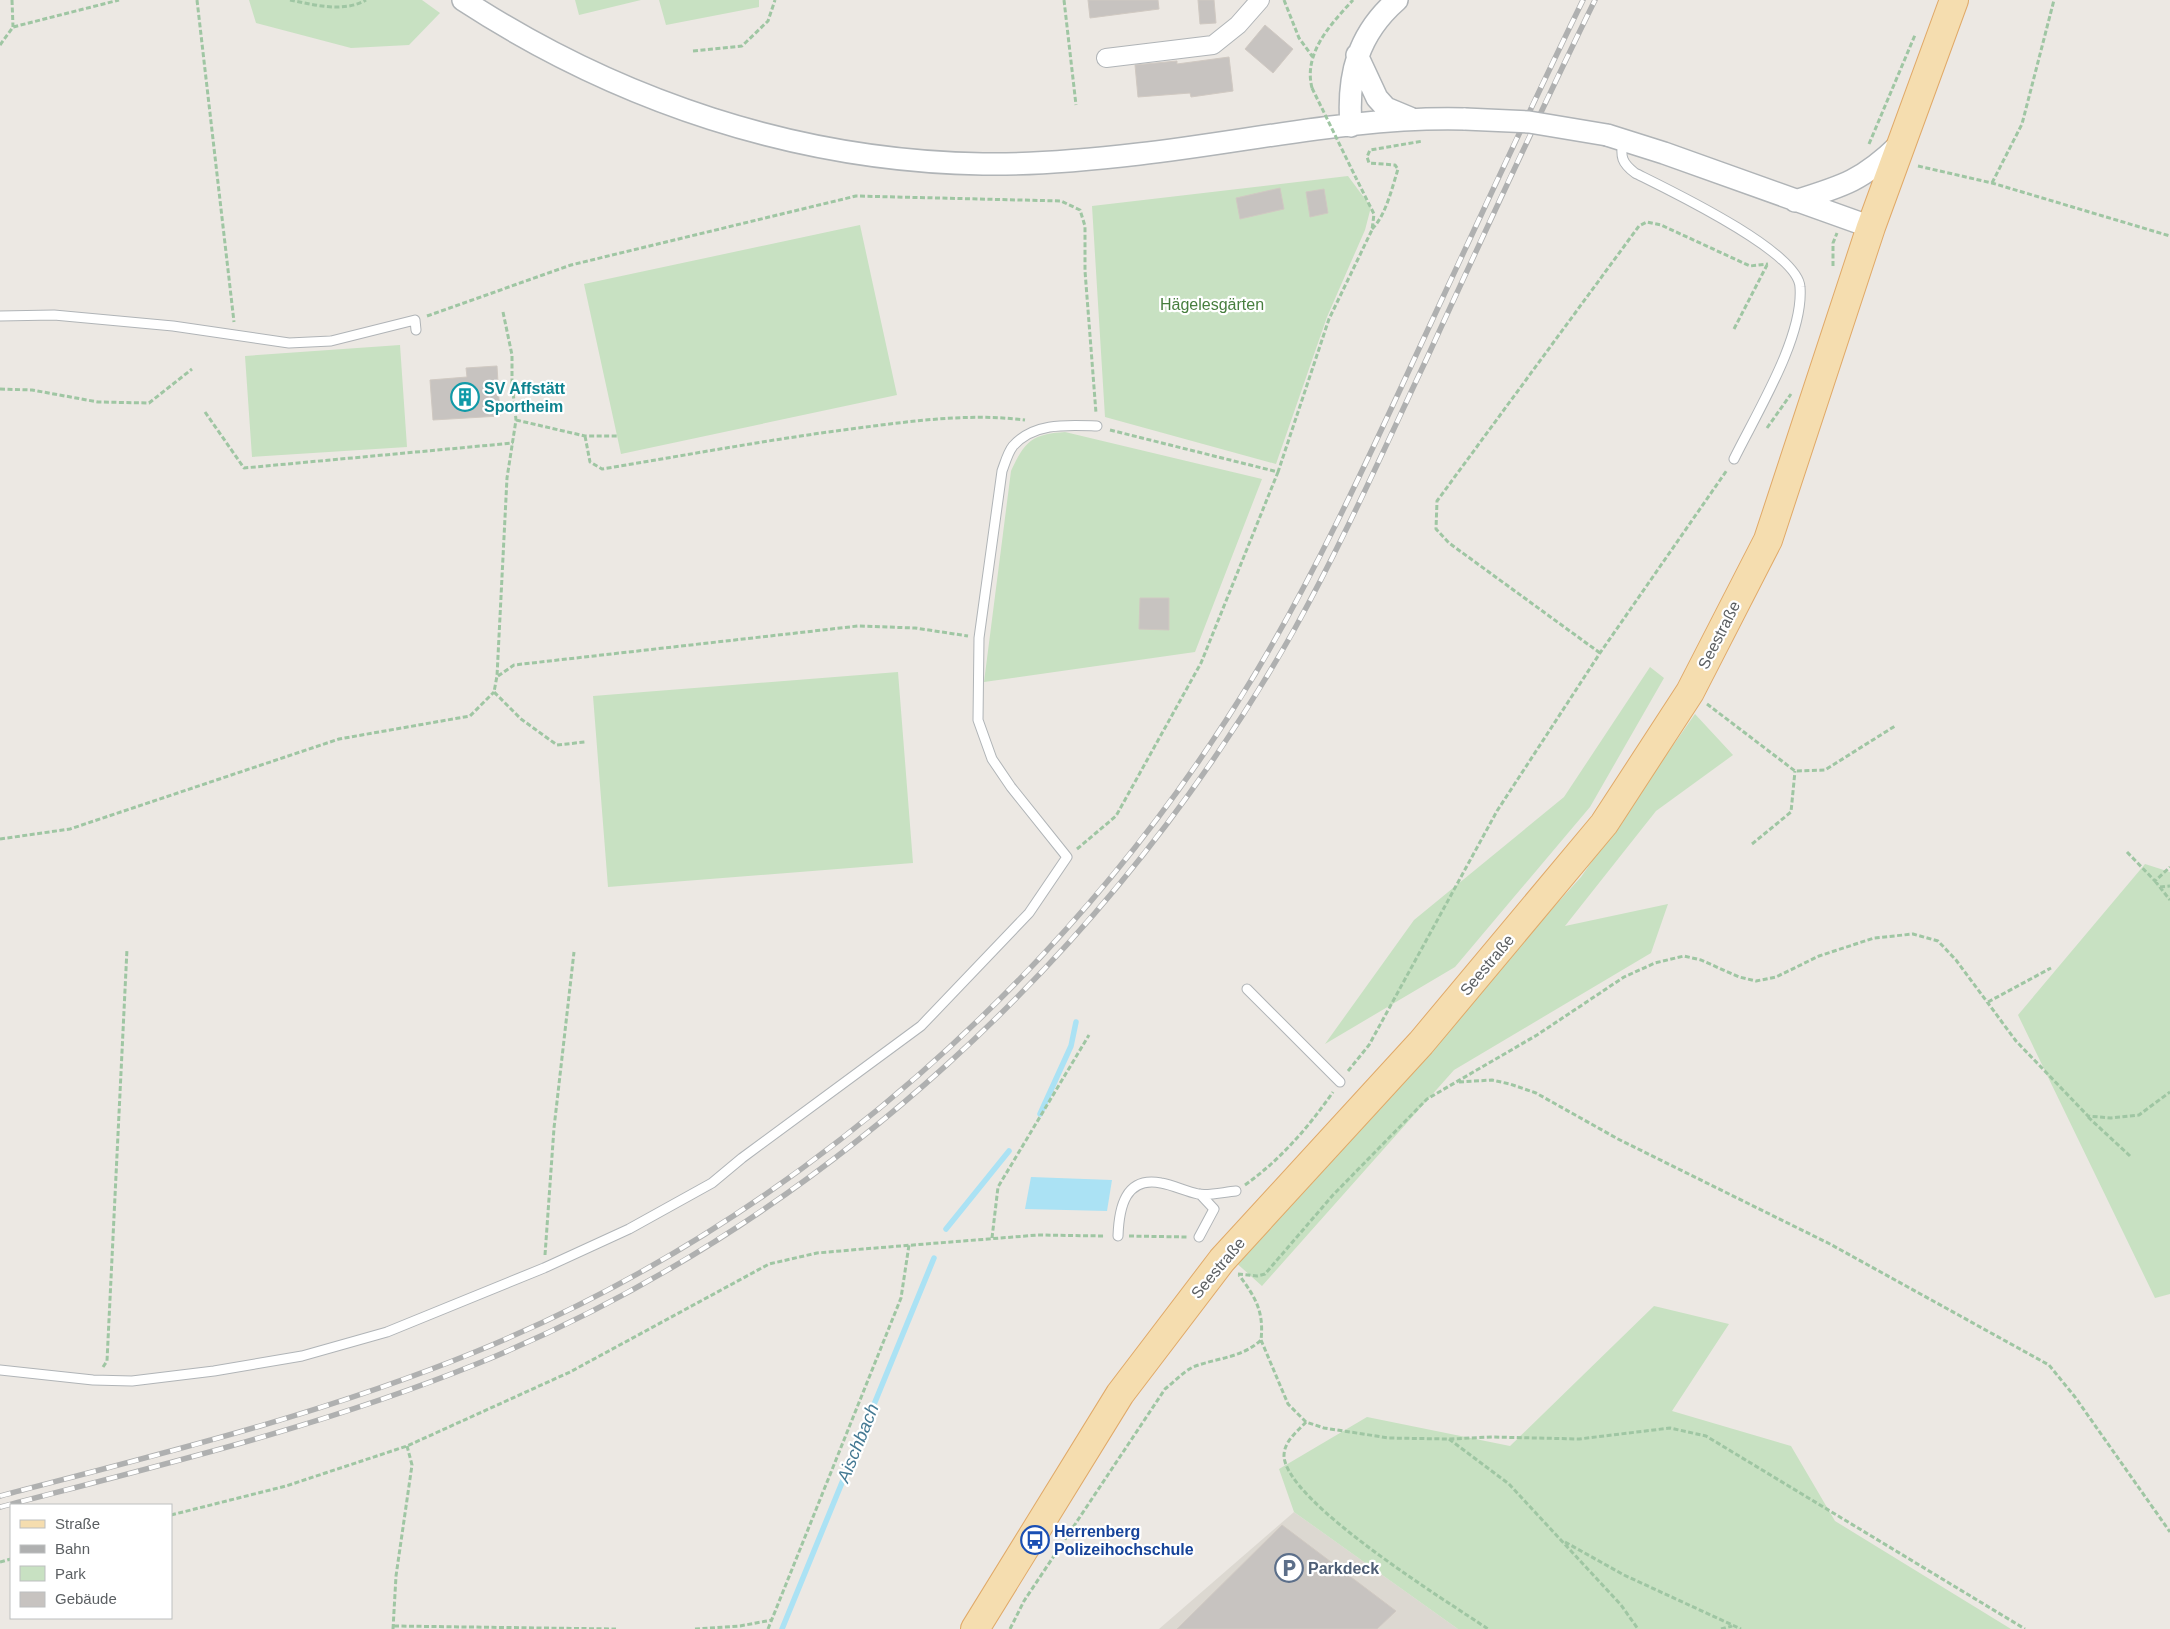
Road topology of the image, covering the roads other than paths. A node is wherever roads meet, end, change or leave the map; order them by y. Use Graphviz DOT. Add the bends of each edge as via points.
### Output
graph roads {
  1 [pos="463,0"];
  2 [pos="1260,0"];
  3 [pos="1397,0"];
  4 [pos="1954,0"];
  5 [pos="1357,55"];
  6 [pos="1106,58"];
  7 [pos="1412,119"];
  8 [pos="1351,126"];
  9 [pos="1615,138"];
  10 [pos="1898,152"];
  11 [pos="1795,201"];
  12 [pos="1872,227"];
  13 [pos="0,316"];
  14 [pos="416,330"];
  15 [pos="1097,426"];
  16 [pos="1734,459"];
  17 [pos="1247,990"];
  18 [pos="1340,1082"];
  19 [pos="1236,1191"];
  20 [pos="1200,1194"];
  21 [pos="1118,1236"];
  22 [pos="1199,1237"];
  23 [pos="0,1370"];
  24 [pos="975,1629"];
  1 -- 8 [label="street" via="528,40 649,97 753,132 882,157 982,164 1044,163"];
  2 -- 6 [label="street" via="1238,25 1213,44"];
  3 -- 5 [label="street" via="1366,36"];
  4 -- 10 [label="main road, Seestraße"];
  5 -- 7 [label="street" via="1377,98 1386,108"];
  5 -- 8 [label="street" via="1351,86"];
  7 -- 8 [label="street"];
  7 -- 9 [label="street, bridge" via="1529,122"];
  9 -- 11 [label="street"];
  9 -- 16 [label="lane" via="1623,164 1744,232 1794,270 1800,285 1794,329 1777,372"];
  10 -- 11 [label="street" via="1856,180"];
  10 -- 12 [label="main road, Seestraße"];
  11 -- 12 [label="street"];
  12 -- 24 [label="main road, Seestraße" via="1768,540 1690,692 1604,824 1120,1394"];
  13 -- 14 [label="lane" via="54,315 173,326 289,343 331,341 415,320"];
  15 -- 23 [label="lane" via="1062,425 1031,432 1012,447 1002,471 980,638 978,720 992,759 1067,857 1029,913 922,1026 712,1183 629,1229 544,1268 387,1332 302,1356 132,1381"];
  17 -- 18 [label="lane"];
  19 -- 20 [label="lane"];
  20 -- 21 [label="lane" via="1160,1182 1142,1182 1128,1192 1119,1216"];
  20 -- 22 [label="lane" via="1214,1209"];
}
